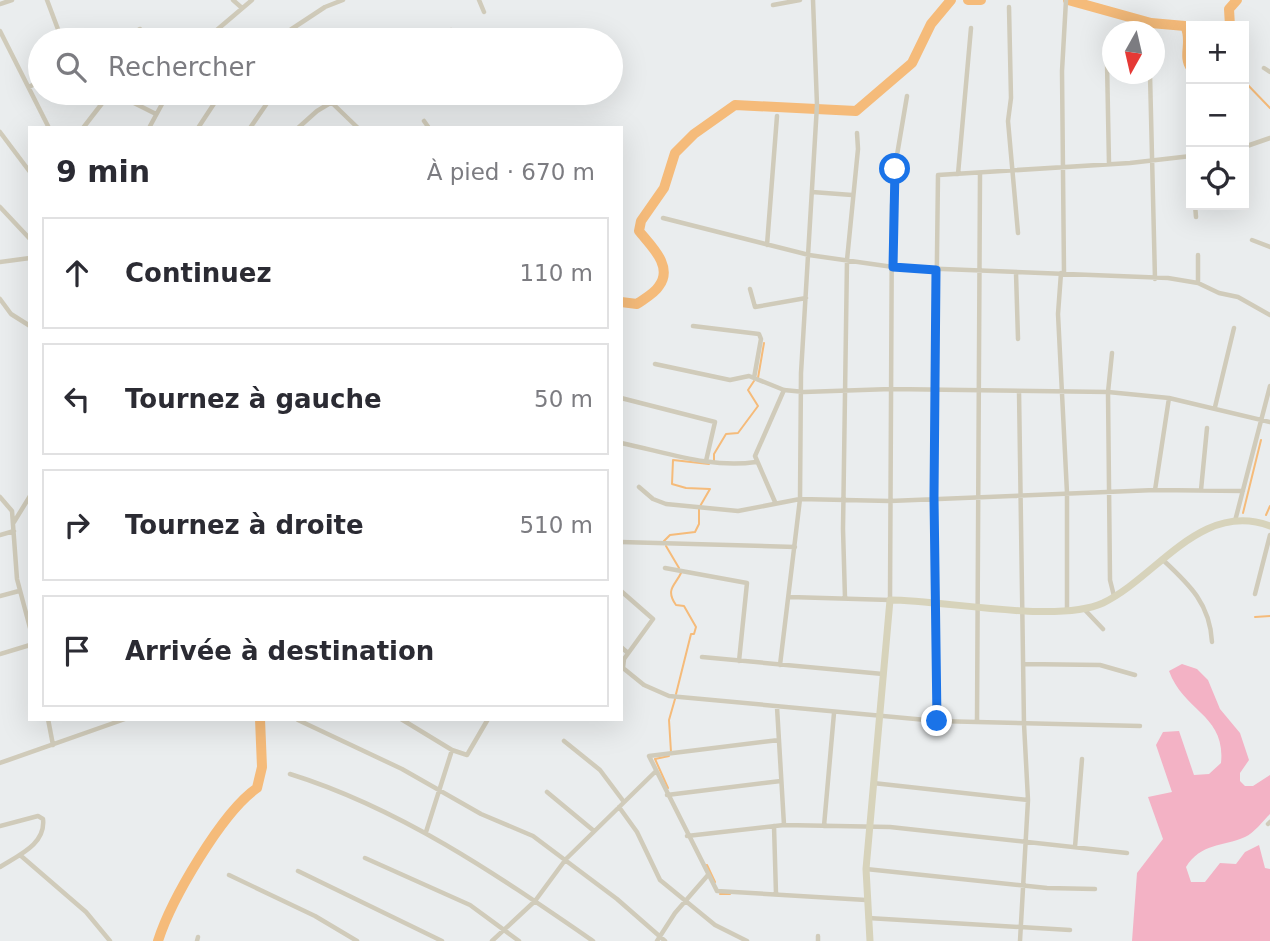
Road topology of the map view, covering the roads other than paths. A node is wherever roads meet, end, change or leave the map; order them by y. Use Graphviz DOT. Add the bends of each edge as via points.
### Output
graph roads {
  1 [pos="12,0"];
  2 [pos="47,0"];
  3 [pos="233,0"];
  4 [pos="252,0"];
  5 [pos="343,0"];
  6 [pos="479,0"];
  7 [pos="800,0"];
  8 [pos="813,0"];
  9 [pos="1066,0"];
  10 [pos="0,4"];
  11 [pos="773,5"];
  12 [pos="1009,6"];
  13 [pos="242,8"];
  14 [pos="484,12"];
  15 [pos="58,28"];
  16 [pos="219,28"];
  17 [pos="293,28"];
  18 [pos="971,29"];
  19 [pos="0,32"];
  20 [pos="1264,68"];
  21 [pos="1270,72"];
  22 [pos="1108,84"];
  23 [pos="1150,84"];
  24 [pos="28,85"];
  25 [pos="907,96"];
  26 [pos="38,105"];
  27 [pos="101,105"];
  28 [pos="138,105"];
  29 [pos="161,105"];
  30 [pos="213,105"];
  31 [pos="266,105"];
  32 [pos="327,105"];
  33 [pos="334,105"];
  34 [pos="156,114"];
  35 [pos="777,116"];
  36 [pos="424,121"];
  37 [pos="48,126"];
  38 [pos="85,126"];
  39 [pos="150,126"];
  40 [pos="199,126"];
  41 [pos="251,126"];
  42 [pos="301,126"];
  43 [pos="356,126"];
  44 [pos="428,126"];
  45 [pos="857,133"];
  46 [pos="1,136"];
  47 [pos="1270,138"];
  48 [pos="1249,145"];
  49 [pos="1186,157"];
  50 [pos="1153,160"];
  51 [pos="1109,164"];
  52 [pos="1065,166"];
  53 [pos="28,170"];
  54 [pos="1013,171"];
  55 [pos="958,174"];
  56 [pos="980,174"];
  57 [pos="812,192"];
  58 [pos="852,195"];
  59 [pos="0,207"];
  60 [pos="1195,210"];
  61 [pos="1196,217"];
  62 [pos="663,218"];
  63 [pos="1018,233"];
  64 [pos="28,237"];
  65 [pos="1252,240"];
  66 [pos="767,245"];
  67 [pos="1270,247"];
  68 [pos="809,255"];
  69 [pos="1198,255"];
  70 [pos="28,258"];
  71 [pos="848,261"];
  72 [pos="0,262"];
  73 [pos="893,267"];
  74 [pos="936,270"];
  75 [pos="982,271"];
  76 [pos="1016,273"];
  77 [pos="1062,273"];
  78 [pos="1155,279"];
  79 [pos="1198,283"];
  80 [pos="750,289"];
  81 [pos="806,298"];
  82 [pos="0,299"];
  83 [pos="1270,315"];
  84 [pos="28,325"];
  85 [pos="693,326"];
  86 [pos="1234,328"];
  87 [pos="1018,339"];
  88 [pos="1112,353"];
  89 [pos="655,364"];
  90 [pos="754,378"];
  91 [pos="1270,386"];
  92 [pos="891,389"];
  93 [pos="784,390"];
  94 [pos="845,390"];
  95 [pos="936,390"];
  96 [pos="978,391"];
  97 [pos="1019,391"];
  98 [pos="804,392"];
  99 [pos="1062,392"];
  100 [pos="1108,392"];
  101 [pos="1169,398"];
  102 [pos="623,399"];
  103 [pos="1215,407"];
  104 [pos="1261,421"];
  105 [pos="1270,422"];
  106 [pos="1207,428"];
  107 [pos="623,443"];
  108 [pos="706,461"];
  109 [pos="756,462"];
  110 [pos="639,487"];
  111 [pos="1155,490"];
  112 [pos="1201,490"];
  113 [pos="1242,491"];
  114 [pos="1110,492"];
  115 [pos="1067,493"];
  116 [pos="1021,495"];
  117 [pos="978,496"];
  118 [pos="0,497"];
  119 [pos="934,497"];
  120 [pos="28,499"];
  121 [pos="800,499"];
  122 [pos="845,499"];
  123 [pos="890,501"];
  124 [pos="775,502"];
  125 [pos="1235,521"];
  126 [pos="13,524"];
  127 [pos="1270,526"];
  128 [pos="14,531"];
  129 [pos="0,535"];
  130 [pos="1270,536"];
  131 [pos="623,542"];
  132 [pos="795,547"];
  133 [pos="1163,559"];
  134 [pos="665,568"];
  135 [pos="19,590"];
  136 [pos="623,593"];
  137 [pos="1255,594"];
  138 [pos="0,596"];
  139 [pos="1114,596"];
  140 [pos="790,597"];
  141 [pos="845,598"];
  142 [pos="890,600"];
  143 [pos="934,602"];
  144 [pos="980,606"];
  145 [pos="1024,609"];
  146 [pos="1084,609"];
  147 [pos="1067,611"];
  148 [pos="28,621"];
  149 [pos="1103,629"];
  150 [pos="1212,642"];
  151 [pos="28,646"];
  152 [pos="623,649"];
  153 [pos="628,653"];
  154 [pos="0,654"];
  155 [pos="702,657"];
  156 [pos="739,661"];
  157 [pos="1024,664"];
  158 [pos="780,665"];
  159 [pos="883,674"];
  160 [pos="1135,676"];
  161 [pos="777,707"];
  162 [pos="834,713"];
  163 [pos="880,717"];
  164 [pos="48,721"];
  165 [pos="119,721"];
  166 [pos="300,721"];
  167 [pos="404,721"];
  168 [pos="487,721"];
  169 [pos="937,721"];
  170 [pos="977,722"];
  171 [pos="1024,724"];
  172 [pos="1140,726"];
  173 [pos="779,740"];
  174 [pos="565,741"];
  175 [pos="53,744"];
  176 [pos="452,750"];
  177 [pos="1082,759"];
  178 [pos="0,763"];
  179 [pos="656,771"];
  180 [pos="290,774"];
  181 [pos="780,781"];
  182 [pos="872,783"];
  183 [pos="440,790"];
  184 [pos="547,792"];
  185 [pos="667,795"];
  186 [pos="1028,800"];
  187 [pos="624,802"];
  188 [pos="619,807"];
  189 [pos="784,825"];
  190 [pos="824,825"];
  191 [pos="0,826"];
  192 [pos="774,826"];
  193 [pos="869,827"];
  194 [pos="594,831"];
  195 [pos="426,832"];
  196 [pos="687,835"];
  197 [pos="1028,842"];
  198 [pos="1075,847"];
  199 [pos="1127,853"];
  200 [pos="20,855"];
  201 [pos="365,858"];
  202 [pos="566,859"];
  203 [pos="0,867"];
  204 [pos="866,869"];
  205 [pos="298,871"];
  206 [pos="229,875"];
  207 [pos="708,875"];
  208 [pos="1026,886"];
  209 [pos="1096,889"];
  210 [pos="776,894"];
  211 [pos="866,900"];
  212 [pos="535,901"];
  213 [pos="684,901"];
  214 [pos="868,918"];
  215 [pos="1023,928"];
  216 [pos="503,930"];
  217 [pos="1070,930"];
  218 [pos="661,940"];
  219 [pos="110,941"];
  220 [pos="357,941"];
  221 [pos="442,941"];
  222 [pos="492,941"];
  223 [pos="519,941"];
  224 [pos="593,941"];
  225 [pos="747,941"];
  226 [pos="870,941"];
  227 [pos="1020,941"];
  1 -- 10 [label="street"];
  2 -- 15 [label="street"];
  3 -- 13 [label="street"];
  4 -- 13 [label="street"];
  5 -- 17 [label="street"];
  6 -- 14 [label="street"];
  7 -- 11 [label="street"];
  8 -- 57 [label="street" via="817,105"];
  9 -- 52 [label="street"];
  12 -- 54 [label="street" via="1008,121"];
  13 -- 16 [label="street"];
  18 -- 55 [label="street"];
  19 -- 24 [label="street"];
  20 -- 21 [label="street"];
  22 -- 51 [label="street"];
  23 -- 50 [label="street"];
  25 -- 73 [label="street" via="895,169"];
  26 -- 37 [label="street"];
  27 -- 38 [label="street"];
  28 -- 34 [label="street"];
  29 -- 34 [label="street"];
  30 -- 40 [label="street"];
  31 -- 41 [label="street"];
  32 -- 42 [label="street"];
  33 -- 43 [label="street"];
  34 -- 39 [label="street"];
  35 -- 66 [label="street"];
  36 -- 44 [label="street"];
  45 -- 58 [label="street"];
  46 -- 53 [label="street"];
  47 -- 48 [label="street"];
  49 -- 50 [label="street"];
  50 -- 51 [label="street"];
  50 -- 78 [label="street"];
  51 -- 52 [label="street"];
  52 -- 54 [label="street"];
  52 -- 77 [label="street"];
  54 -- 56 [label="street"];
  54 -- 63 [label="street"];
  55 -- 56 [label="street"];
  55 -- 74 [label="street" via="938,175 936,180"];
  56 -- 75 [label="street"];
  57 -- 58 [label="street"];
  57 -- 68 [label="street"];
  58 -- 71 [label="street"];
  59 -- 64 [label="street"];
  60 -- 61 [label="street"];
  62 -- 66 [label="street"];
  65 -- 67 [label="street"];
  66 -- 68 [label="street"];
  68 -- 71 [label="street"];
  68 -- 81 [label="street"];
  69 -- 79 [label="street"];
  70 -- 72 [label="street"];
  71 -- 73 [label="street"];
  71 -- 94 [label="street"];
  73 -- 74 [label="street"];
  73 -- 92 [label="street"];
  74 -- 75 [label="street"];
  74 -- 95 [label="street"];
  75 -- 76 [label="street"];
  75 -- 96 [label="street"];
  76 -- 77 [label="street"];
  76 -- 87 [label="street"];
  77 -- 78 [label="street"];
  77 -- 99 [label="street" via="1058,297"];
  78 -- 79 [label="street"];
  79 -- 83 [label="street"];
  80 -- 81 [label="street" via="755,307"];
  81 -- 98 [label="street"];
  82 -- 84 [label="street" via="11,314"];
  85 -- 90 [label="street" via="758,334"];
  86 -- 103 [label="street"];
  88 -- 100 [label="street"];
  89 -- 90 [label="street" via="730,380"];
  90 -- 93 [label="street"];
  91 -- 104 [label="street"];
  92 -- 94 [label="street"];
  92 -- 95 [label="street"];
  92 -- 123 [label="street"];
  93 -- 98 [label="street"];
  93 -- 109 [label="street" via="759,442"];
  94 -- 98 [label="street"];
  94 -- 122 [label="street"];
  95 -- 96 [label="street"];
  95 -- 119 [label="street"];
  96 -- 97 [label="street"];
  96 -- 117 [label="street"];
  97 -- 99 [label="street"];
  97 -- 116 [label="street"];
  98 -- 121 [label="street"];
  99 -- 100 [label="street"];
  99 -- 115 [label="street"];
  100 -- 101 [label="street"];
  100 -- 114 [label="street"];
  101 -- 103 [label="street"];
  101 -- 111 [label="street"];
  102 -- 108 [label="street" via="715,422"];
  103 -- 104 [label="street"];
  104 -- 105 [label="street"];
  104 -- 113 [label="street"];
  106 -- 112 [label="street"];
  107 -- 108 [label="street"];
  108 -- 109 [label="street"];
  109 -- 124 [label="street"];
  110 -- 124 [label="street" via="666,504 713,510 756,509"];
  111 -- 112 [label="street"];
  111 -- 114 [label="street"];
  112 -- 113 [label="street"];
  113 -- 125 [label="street"];
  114 -- 115 [label="street"];
  114 -- 139 [label="street"];
  115 -- 116 [label="street"];
  115 -- 147 [label="street"];
  116 -- 117 [label="street"];
  116 -- 145 [label="street"];
  117 -- 119 [label="street"];
  117 -- 144 [label="street"];
  118 -- 126 [label="street" via="12,510"];
  119 -- 123 [label="street"];
  119 -- 143 [label="street"];
  120 -- 126 [label="street"];
  121 -- 122 [label="street"];
  121 -- 124 [label="street"];
  121 -- 132 [label="street"];
  122 -- 123 [label="street"];
  122 -- 141 [label="street"];
  123 -- 142 [label="street"];
  125 -- 127 [label="main road"];
  125 -- 133 [label="main road" via="1197,534"];
  126 -- 128 [label="street"];
  128 -- 129 [label="street"];
  128 -- 135 [label="street"];
  130 -- 137 [label="street"];
  131 -- 132 [label="street"];
  132 -- 140 [label="street"];
  133 -- 139 [label="main road"];
  133 -- 150 [label="street" via="1206,606"];
  134 -- 156 [label="street" via="747,583"];
  135 -- 138 [label="street"];
  135 -- 148 [label="street"];
  136 -- 153 [label="street" via="653,619"];
  139 -- 146 [label="main road"];
  140 -- 141 [label="street"];
  140 -- 158 [label="street"];
  141 -- 142 [label="street"];
  142 -- 143 [label="main road"];
  142 -- 159 [label="main road"];
  143 -- 144 [label="main road"];
  143 -- 169 [label="street"];
  144 -- 145 [label="main road"];
  144 -- 170 [label="street"];
  145 -- 147 [label="main road"];
  145 -- 157 [label="street"];
  146 -- 147 [label="main road"];
  146 -- 149 [label="street"];
  151 -- 154 [label="street"];
  152 -- 153 [label="street"];
  153 -- 161 [label="street" via="623,668 661,693"];
  155 -- 156 [label="street"];
  156 -- 158 [label="street"];
  157 -- 160 [label="street" via="1100,665"];
  157 -- 171 [label="street"];
  158 -- 159 [label="street"];
  159 -- 163 [label="main road"];
  161 -- 162 [label="street"];
  161 -- 173 [label="street"];
  162 -- 163 [label="street"];
  162 -- 190 [label="street"];
  163 -- 169 [label="street"];
  163 -- 182 [label="main road"];
  164 -- 175 [label="street"];
  165 -- 175 [label="street"];
  166 -- 183 [label="street"];
  167 -- 176 [label="street"];
  168 -- 176 [label="street" via="470,755"];
  169 -- 170 [label="street"];
  170 -- 171 [label="street"];
  171 -- 172 [label="street"];
  171 -- 186 [label="street"];
  173 -- 179 [label="street" via="651,754"];
  173 -- 181 [label="street"];
  174 -- 187 [label="street" via="600,770"];
  175 -- 178 [label="street"];
  176 -- 183 [label="street"];
  177 -- 198 [label="street"];
  179 -- 185 [label="street"];
  179 -- 187 [label="street"];
  180 -- 195 [label="street" via="356,797"];
  181 -- 185 [label="street"];
  181 -- 189 [label="street"];
  182 -- 186 [label="street"];
  182 -- 193 [label="main road"];
  183 -- 195 [label="street"];
  183 -- 202 [label="street" via="481,814 517,827"];
  184 -- 194 [label="street"];
  185 -- 196 [label="street"];
  186 -- 197 [label="street"];
  187 -- 188 [label="street"];
  188 -- 194 [label="street"];
  188 -- 213 [label="street" via="660,880"];
  189 -- 190 [label="street"];
  189 -- 192 [label="street"];
  190 -- 193 [label="street"];
  191 -- 200 [label="street" via="38,816 43,819 43,836"];
  192 -- 196 [label="street"];
  192 -- 210 [label="street"];
  193 -- 197 [label="street"];
  193 -- 204 [label="main road"];
  194 -- 202 [label="street"];
  195 -- 212 [label="street"];
  196 -- 207 [label="street"];
  197 -- 198 [label="street"];
  197 -- 208 [label="street"];
  198 -- 199 [label="street"];
  200 -- 203 [label="street"];
  200 -- 219 [label="street" via="86,912"];
  201 -- 216 [label="street" via="470,905"];
  202 -- 212 [label="street"];
  202 -- 218 [label="street"];
  204 -- 208 [label="street"];
  204 -- 211 [label="main road"];
  205 -- 221 [label="street"];
  206 -- 220 [label="street"];
  207 -- 210 [label="street" via="721,892"];
  207 -- 213 [label="street"];
  208 -- 209 [label="street"];
  208 -- 215 [label="street"];
  210 -- 211 [label="street"];
  211 -- 214 [label="main road"];
  212 -- 216 [label="street"];
  212 -- 224 [label="street"];
  213 -- 218 [label="street"];
  213 -- 225 [label="street" via="715,925"];
  214 -- 215 [label="street"];
  214 -- 226 [label="main road"];
  215 -- 217 [label="street"];
  215 -- 227 [label="street"];
  216 -- 222 [label="street"];
  216 -- 223 [label="street"];
}
